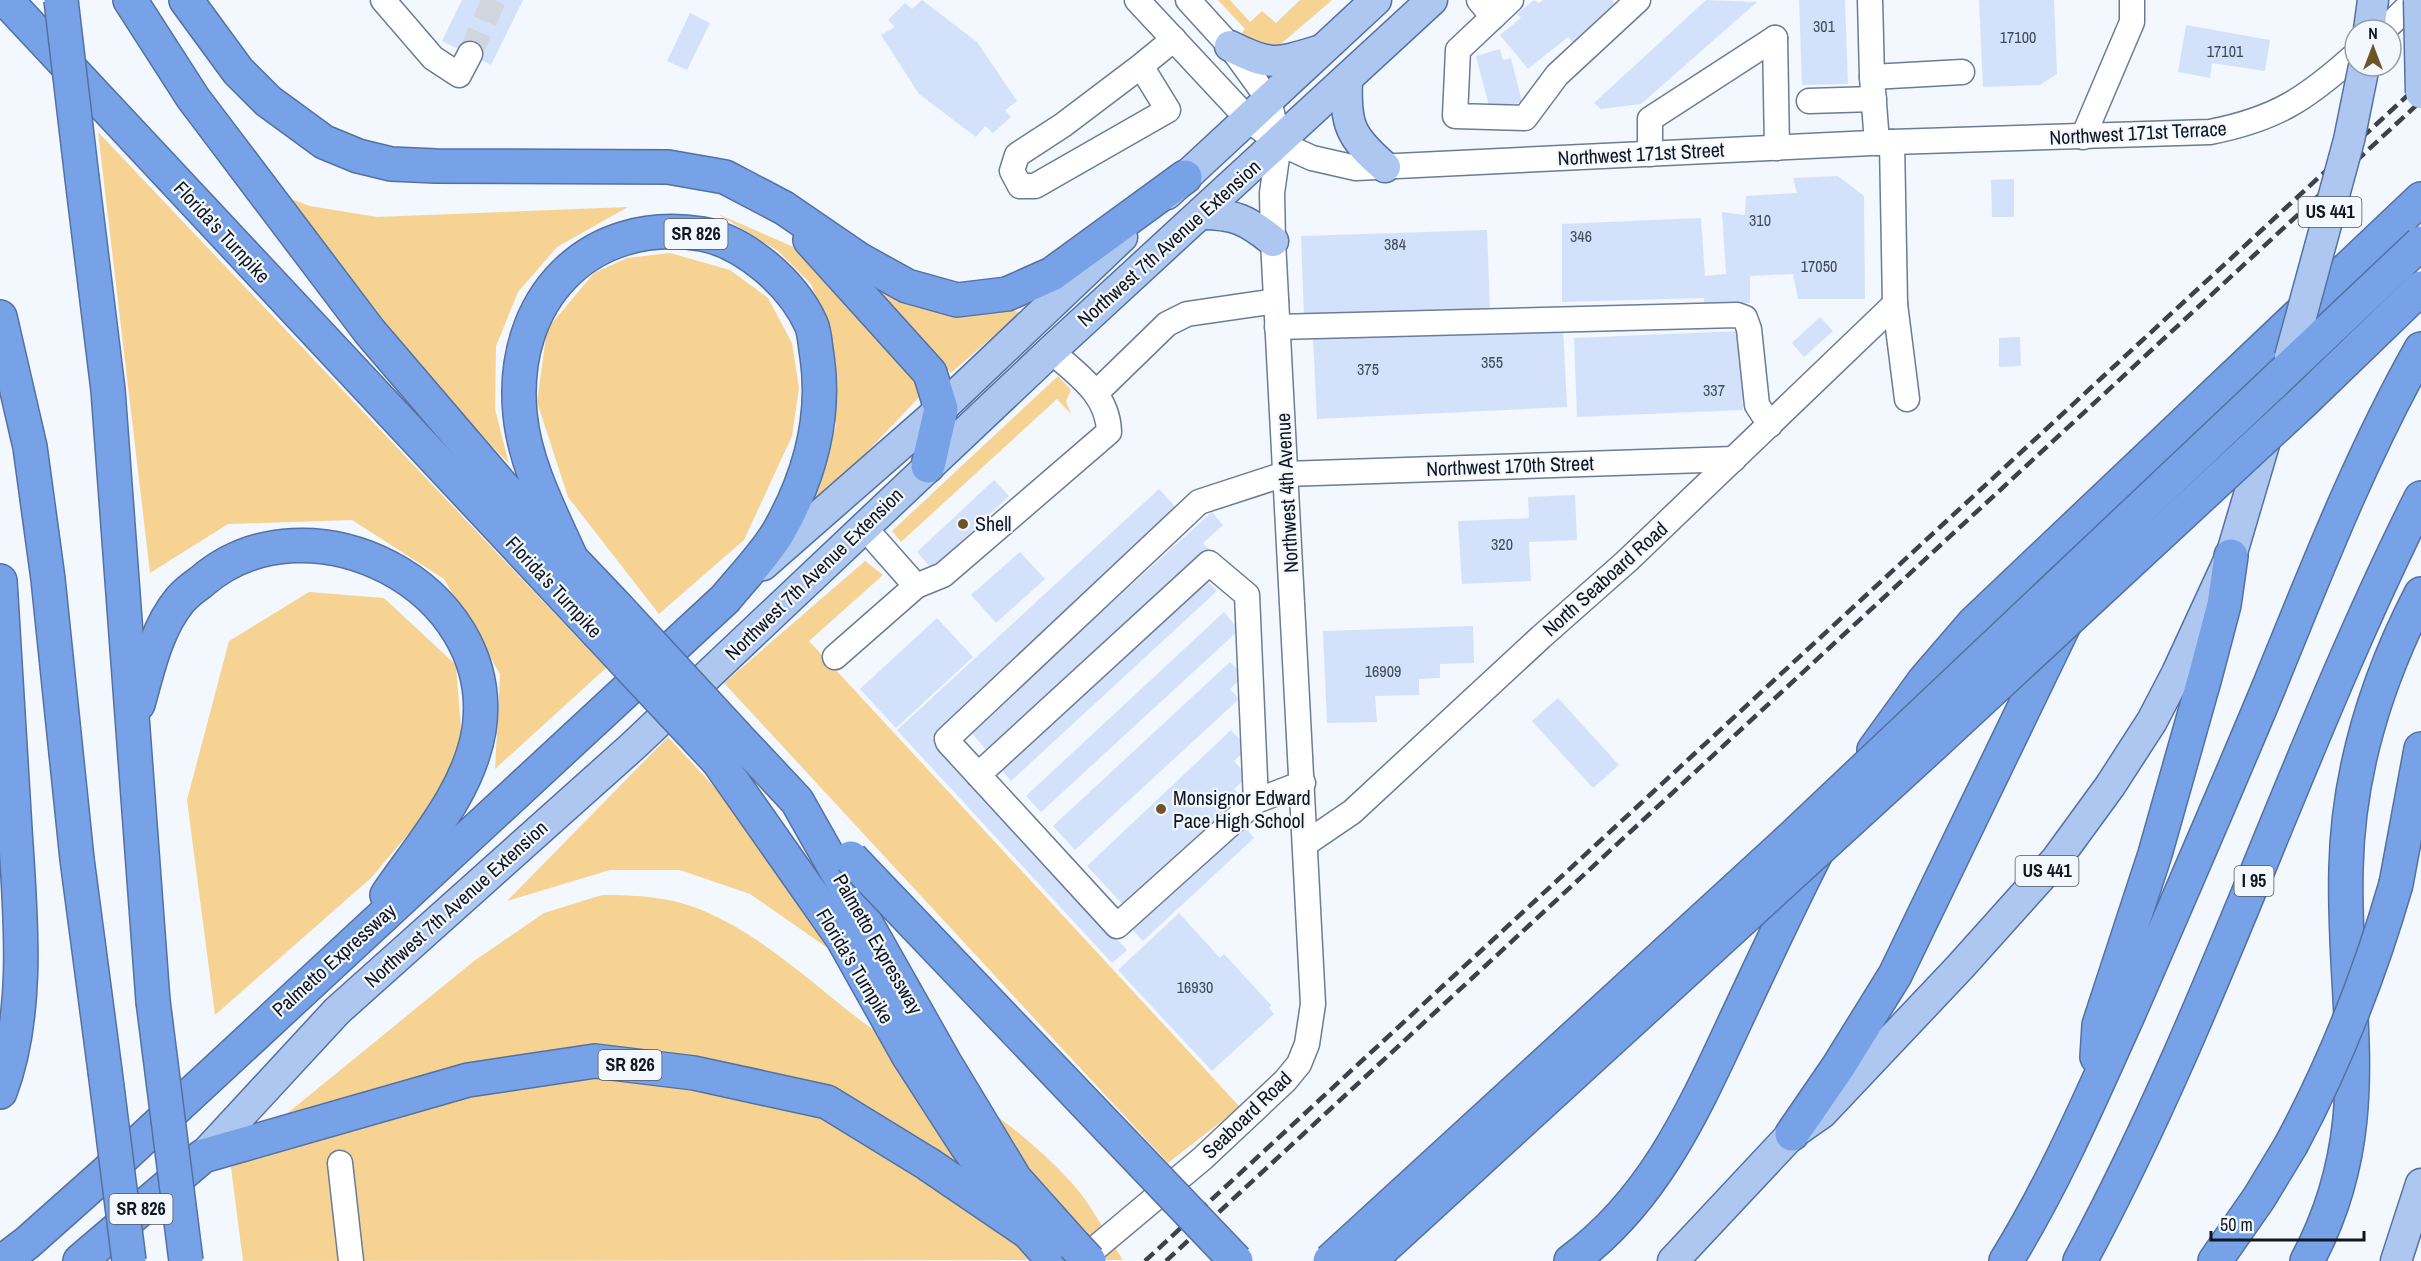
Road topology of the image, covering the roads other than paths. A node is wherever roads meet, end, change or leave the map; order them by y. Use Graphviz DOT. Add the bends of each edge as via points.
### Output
graph roads {
  1 [pos="6,0"];
  2 [pos="61,0"];
  3 [pos="130,0"];
  4 [pos="186,0"];
  5 [pos="383,0"];
  6 [pos="1137,0"];
  7 [pos="1188,0"];
  8 [pos="1377,0"];
  9 [pos="1432,0"];
  10 [pos="1511,0"];
  11 [pos="1638,0"];
  12 [pos="1870,0"];
  13 [pos="2132,0"];
  14 [pos="2373,0"];
  15 [pos="2417,0"];
  16 [pos="1486,8"];
  17 [pos="2379,18"];
  18 [pos="2394,18"];
  19 [pos="1173,39"];
  20 [pos="1230,46"];
  21 [pos="1324,49"];
  22 [pos="470,54"];
  23 [pos="1141,66"];
  24 [pos="2343,66"];
  25 [pos="1962,72"];
  26 [pos="2362,78"];
  27 [pos="1347,80"];
  28 [pos="1873,88"];
  29 [pos="2421,93"];
  30 [pos="1809,101"];
  31 [pos="1258,110"];
  32 [pos="2083,136"];
  33 [pos="2006,139"];
  34 [pos="1279,143"];
  35 [pos="1885,143"];
  36 [pos="1777,148"];
  37 [pos="1650,154"];
  38 [pos="1385,167"];
  39 [pos="1185,177"];
  40 [pos="2421,199"];
  41 [pos="784,208"];
  42 [pos="1201,214"];
  43 [pos="1273,241"];
  44 [pos="2421,243"];
  45 [pos="2421,288"];
  46 [pos="1276,301"];
  47 [pos="1895,304"];
  48 [pos="0,317"];
  49 [pos="1277,327"];
  50 [pos="2421,349"];
  51 [pos="1051,351"];
  52 [pos="1096,393"];
  53 [pos="1907,399"];
  54 [pos="941,409"];
  55 [pos="2200,409"];
  56 [pos="1770,424"];
  57 [pos="1734,459"];
  58 [pos="928,466"];
  59 [pos="1286,474"];
  60 [pos="2421,498"];
  61 [pos="864,527"];
  62 [pos="2231,556"];
  63 [pos="574,565"];
  64 [pos="0,581"];
  65 [pos="916,586"];
  66 [pos="2421,594"];
  67 [pos="725,599"];
  68 [pos="835,657"];
  69 [pos="131,726"];
  70 [pos="727,749"];
  71 [pos="2421,749"];
  72 [pos="978,775"];
  73 [pos="1303,783"];
  74 [pos="797,801"];
  75 [pos="1256,801"];
  76 [pos="1305,844"];
  77 [pos="356,940"];
  78 [pos="2094,1091"];
  79 [pos="0,1092"];
  80 [pos="1792,1134"];
  81 [pos="203,1156"];
  82 [pos="340,1163"];
  83 [pos="2421,1184"];
  84 [pos="1028,1232"];
  85 [pos="1074,1257"];
  86 [pos="3,1261"];
  87 [pos="80,1261"];
  88 [pos="129,1261"];
  89 [pos="186,1261"];
  90 [pos="351,1261"];
  91 [pos="1236,1261"];
  92 [pos="1330,1261"];
  93 [pos="1369,1261"];
  94 [pos="1571,1261"];
  95 [pos="1673,1261"];
  96 [pos="2006,1261"];
  97 [pos="2080,1261"];
  98 [pos="2215,1261"];
  99 [pos="2307,1261"];
  100 [pos="2396,1261"];
  1 -- 70 [label="highway, Florida's Turnpike, bridge" via="597,632"];
  2 -- 69 [label="highway, bridge" via="108,390"];
  3 -- 63 [label="highway, Florida's Turnpike" via="193,98 370,332"];
  4 -- 41 [label="highway" via="238,71 268,101 324,142 358,156 391,164 436,166 668,167 724,177"];
  5 -- 22 [label="street" via="433,57 459,75"];
  6 -- 19 [label="street"];
  7 -- 20 [label="street"];
  8 -- 21 [label="main road, Northwest 7th Avenue Extension"];
  9 -- 27 [label="main road, Northwest 7th Avenue Extension"];
  10 -- 16 [label="street"];
  11 -- 16 [label="street" via="1557,75 1525,118 1455,116 1458,50"];
  12 -- 28 [label="street"];
  13 -- 32 [label="street" via="2132,22"];
  14 -- 17 [label="main road"];
  15 -- 18 [label="street"];
  15 -- 29 [label="main road, bridge"];
  19 -- 23 [label="street"];
  19 -- 31 [label="street"];
  20 -- 21 [label="main road" via="1269,62 1284,62"];
  20 -- 31 [label="street"];
  21 -- 31 [label="main road, Northwest 7th Avenue Extension"];
  23 -- 23 [label="street" via="1168,110 1035,186 1020,186 1012,171 1017,154"];
  24 -- 32 [label="street, Northwest 171st Terrace" via="2282,111 2249,125 2210,132"];
  25 -- 28 [label="street"];
  26 -- 62 [label="main road, US 441, bridge" via="2349,140 2290,357"];
  27 -- 34 [label="main road, Northwest 7th Avenue Extension"];
  27 -- 38 [label="main road" via="1346,106 1354,136"];
  28 -- 30 [label="street"];
  28 -- 35 [label="street"];
  31 -- 34 [label="street, Northwest 171st Street"];
  31 -- 39 [label="main road, Northwest 7th Avenue Extension"];
  32 -- 33 [label="street, Northwest 171st Terrace"];
  33 -- 35 [label="street, Northwest 171st Street"];
  34 -- 38 [label="street, Northwest 171st Street" via="1312,158 1356,168"];
  34 -- 42 [label="main road, Northwest 7th Avenue Extension"];
  34 -- 43 [label="street, Northwest 4th Avenue" via="1272,192"];
  35 -- 36 [label="street, Northwest 171st Street"];
  35 -- 47 [label="street"];
  36 -- 37 [label="street, Northwest 171st Street"];
  36 -- 37 [label="street" via="1775,38 1650,119"];
  37 -- 38 [label="street, Northwest 171st Street"];
  39 -- 41 [label="highway" via="1052,274 1007,294 957,300 907,286 860,260"];
  39 -- 54 [label="main road, Northwest 7th Avenue Extension"];
  40 -- 55 [label="highway"];
  41 -- 54 [label="highway" via="930,373"];
  42 -- 43 [label="main road" via="1239,218"];
  42 -- 51 [label="main road, Northwest 7th Avenue Extension"];
  43 -- 46 [label="street, Northwest 4th Avenue"];
  44 -- 92 [label="highway, bridge" via="1801,829"];
  45 -- 93 [label="highway, bridge" via="1952,727"];
  46 -- 49 [label="street, Northwest 4th Avenue"];
  46 -- 52 [label="street" via="1187,314 1167,324"];
  47 -- 53 [label="street"];
  47 -- 56 [label="street, North Seaboard Road"];
  48 -- 88 [label="highway, bridge" via="30,447 77,859"];
  49 -- 56 [label="street" via="1737,315 1745,318 1749,329 1756,405"];
  49 -- 59 [label="street, Northwest 4th Avenue"];
  50 -- 78 [label="highway" via="2327,544 2179,900"];
  51 -- 52 [label="street"];
  51 -- 58 [label="main road, Northwest 7th Avenue Extension"];
  52 -- 65 [label="street" via="1108,414 1109,432 944,575"];
  54 -- 58 [label="highway"];
  54 -- 67 [label="main road, Northwest 7th Avenue Extension"];
  55 -- 80 [label="highway" via="2076,601 1895,975"];
  55 -- 94 [label="highway" via="1974,623 1892,723 1824,837 1687,1124 1641,1193 1613,1225"];
  56 -- 57 [label="street, North Seaboard Road"];
  57 -- 59 [label="street, Northwest 170th Street"];
  57 -- 76 [label="street, North Seaboard Road" via="1352,812"];
  58 -- 61 [label="main road, Northwest 7th Avenue Extension"];
  59 -- 72 [label="street, Northwest 170th Street" via="1199,501 949,736 948,742"];
  59 -- 73 [label="street, Northwest 4th Avenue"];
  60 -- 97 [label="highway, I 95" via="2348,658 2144,1138"];
  61 -- 65 [label="street"];
  61 -- 81 [label="main road, Northwest 7th Avenue Extension" via="633,746 337,1011"];
  62 -- 78 [label="highway" via="2224,605 2177,777 2099,1025"];
  62 -- 80 [label="main road, US 441" via="2152,721 2071,841 1990,934 1822,1113"];
  63 -- 67 [label="highway, SR 826" via="531,462 520,415 520,370 528,331 546,294 575,263 615,239 660,231 704,234 749,253 786,284 812,326 820,378 818,433 802,483 778,533"];
  63 -- 70 [label="highway, Palmetto Expressway / SR 826, bridge" via="616,606"];
  64 -- 79 [label="highway" via="20,982 15,1037"];
  65 -- 68 [label="street"];
  66 -- 99 [label="highway" via="2382,678 2355,786 2346,869 2352,1012 2351,1122 2342,1176"];
  67 -- 77 [label="highway, Palmetto Expressway / SR 826"];
  69 -- 77 [label="highway" via="156,641 180,600 213,571 248,553 292,544 348,550 397,571 440,605 465,642 478,686 479,729 467,775"];
  69 -- 89 [label="highway, bridge" via="153,1001"];
  70 -- 74 [label="highway, Palmetto Expressway / SR 826"];
  70 -- 84 [label="highway, Florida's Turnpike" via="843,939 908,1055"];
  71 -- 98 [label="highway, bridge" via="2396,884 2351,1012 2319,1089 2290,1145"];
  72 -- 75 [label="street" via="1117,926"];
  72 -- 75 [label="street" via="1209,563 1247,596"];
  73 -- 75 [label="street"];
  73 -- 76 [label="street, Northwest 4th Avenue"];
  74 -- 85 [label="highway, Palmetto Expressway / SR 826" via="1015,1179"];
  74 -- 91 [label="highway, bridge"];
  76 -- 85 [label="street, Seaboard Road" via="1313,1004 1307,1044 1299,1064 1286,1081 1203,1158"];
  77 -- 86 [label="highway, Palmetto Expressway / SR 826" via="109,1170"];
  78 -- 96 [label="highway" via="2062,1161"];
  80 -- 95 [label="main road, US 441"];
  81 -- 84 [label="highway, SR 826" via="468,1080 595,1061 694,1073 827,1102"];
  81 -- 87 [label="highway, SR 826"];
  82 -- 90 [label="street"];
  83 -- 100 [label="main road"];
  84 -- 85 [label="highway, SR 826"];
}
